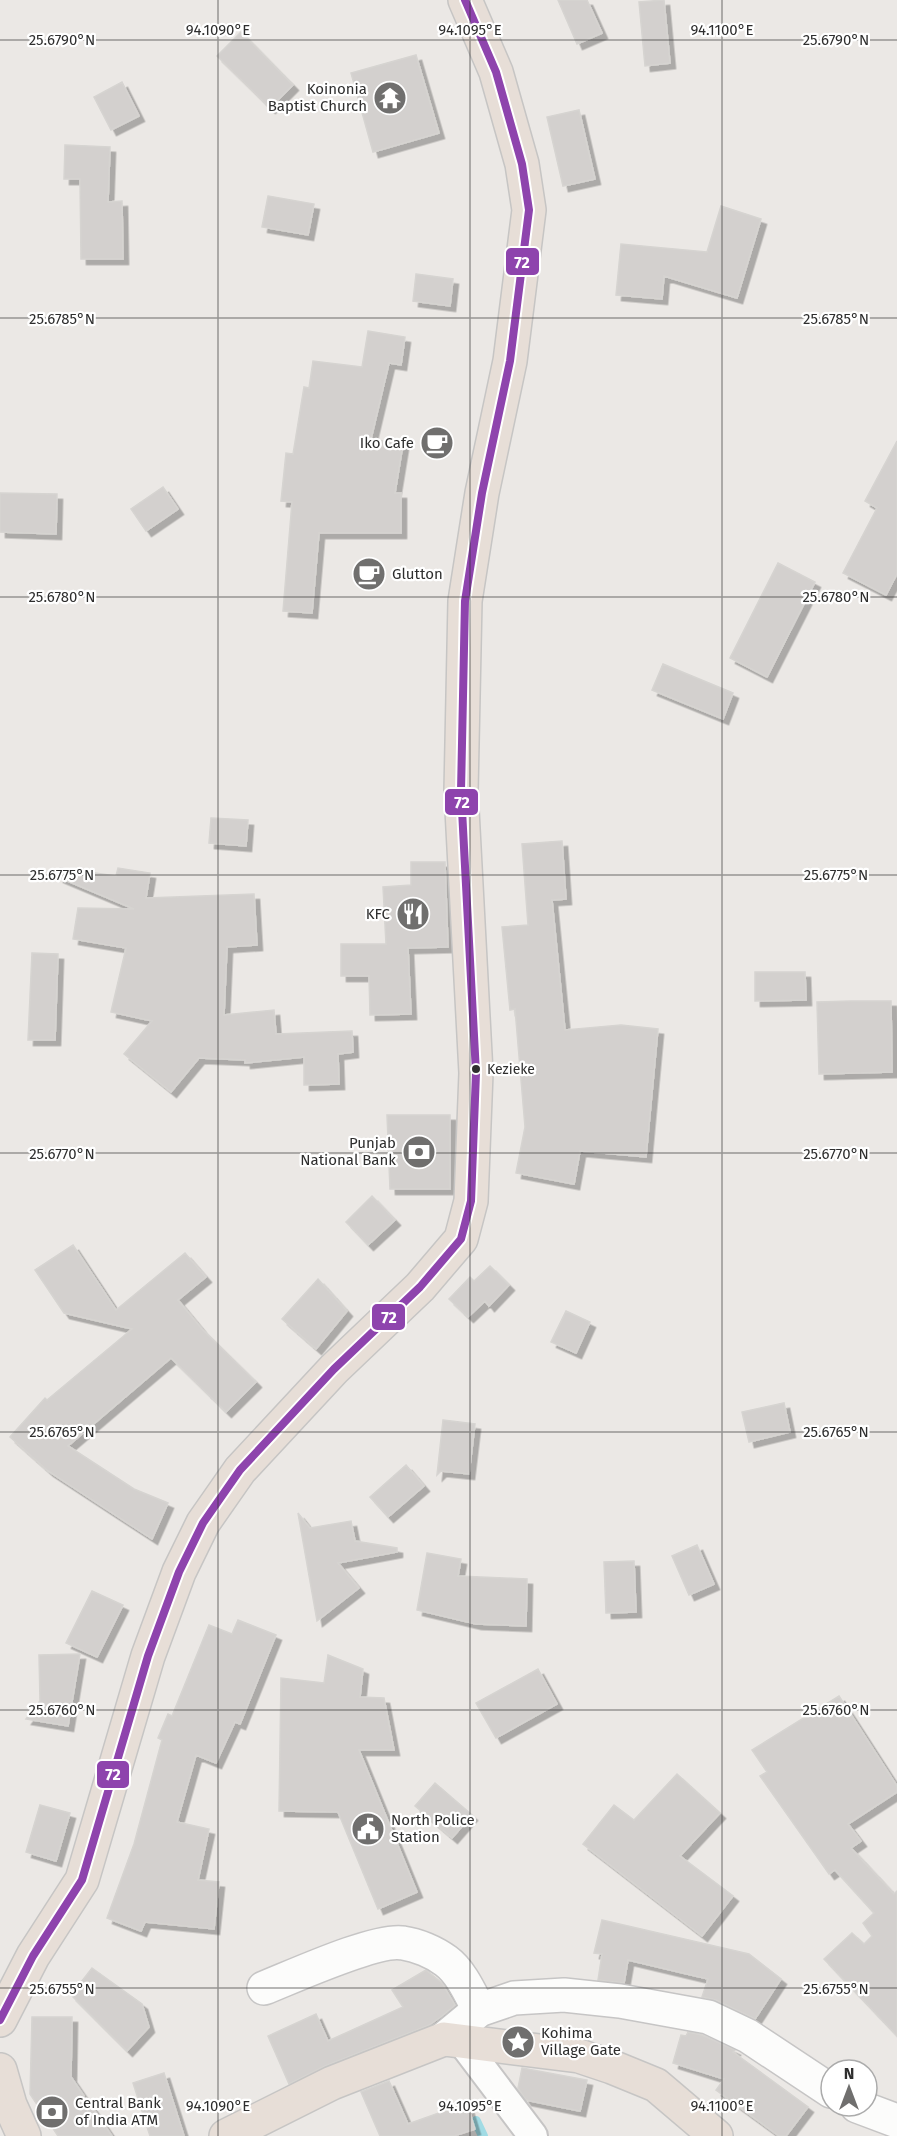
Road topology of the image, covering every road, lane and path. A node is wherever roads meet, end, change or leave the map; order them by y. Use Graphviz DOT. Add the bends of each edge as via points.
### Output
graph roads {
  1 [pos="465,0"];
  2 [pos="264,1988"];
  3 [pos="479,2010"];
  4 [pos="0,2020"];
  5 [pos="453,2040"];
  6 [pos="0,2070"];
  7 [pos="819,2083"];
  8 [pos="879,2114"];
  9 [pos="897,2121"];
  10 [pos="24,2136"];
  11 [pos="226,2136"];
  12 [pos="533,2136"];
  13 [pos="716,2136"];
  1 -- 4 [label="highway" via="496,72 522,164 529,210 510,361 482,493 465,601 461,791 476,1073 471,1201 461,1239 420,1287 334,1369 240,1470 203,1523 179,1572 148,1656 82,1880 33,1956"];
  2 -- 3 [label="main road" via="373,1948 402,1942 447,1962 466,1984"];
  3 -- 5 [label="main road"];
  3 -- 7 [label="main road" via="514,1998 564,1995 708,2017 748,2036"];
  5 -- 11 [label="highway" via="332,2084"];
  5 -- 12 [label="street"];
  5 -- 13 [label="highway" via="579,2056 612,2067 656,2085"];
  6 -- 10 [label="highway"];
  8 -- 9 [label="main road"];
}
